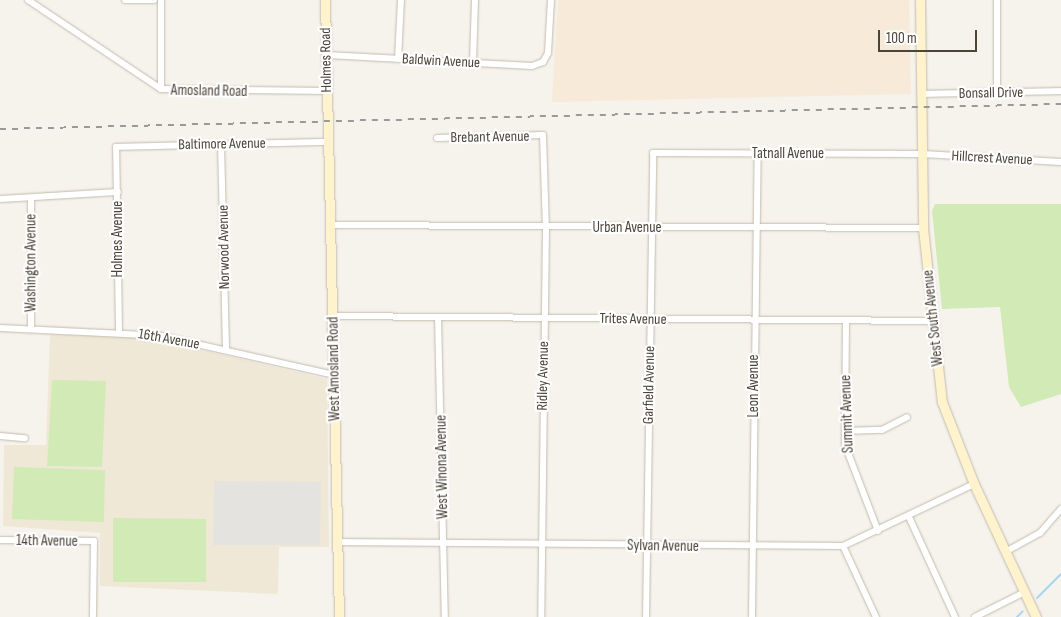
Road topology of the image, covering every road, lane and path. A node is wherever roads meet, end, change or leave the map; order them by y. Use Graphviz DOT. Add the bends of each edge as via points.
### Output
graph roads {
  1 [pos="28,0"];
  2 [pos="125,0"];
  3 [pos="154,0"];
  4 [pos="161,0"];
  5 [pos="325,0"];
  6 [pos="401,0"];
  7 [pos="475,0"];
  8 [pos="551,0"];
  9 [pos="920,0"];
  10 [pos="997,0"];
  11 [pos="327,55"];
  12 [pos="398,58"];
  13 [pos="473,62"];
  14 [pos="161,90"];
  15 [pos="327,91"];
  16 [pos="1061,91"];
  17 [pos="997,93"];
  18 [pos="922,94"];
  19 [pos="328,121"];
  20 [pos="543,136"];
  21 [pos="437,138"];
  22 [pos="328,142"];
  23 [pos="221,144"];
  24 [pos="116,147"];
  25 [pos="653,153"];
  26 [pos="923,154"];
  27 [pos="758,155"];
  28 [pos="1061,162"];
  29 [pos="118,192"];
  30 [pos="32,198"];
  31 [pos="0,199"];
  32 [pos="330,225"];
  33 [pos="654,227"];
  34 [pos="546,228"];
  35 [pos="923,228"];
  36 [pos="757,229"];
  37 [pos="332,316"];
  38 [pos="438,317"];
  39 [pos="543,318"];
  40 [pos="650,319"];
  41 [pos="755,320"];
  42 [pos="846,321"];
  43 [pos="934,321"];
  44 [pos="0,328"];
  45 [pos="31,328"];
  46 [pos="119,331"];
  47 [pos="226,350"];
  48 [pos="334,375"];
  49 [pos="907,417"];
  50 [pos="845,431"];
  51 [pos="0,436"];
  52 [pos="25,438"];
  53 [pos="974,484"];
  54 [pos="1061,509"];
  55 [pos="909,517"];
  56 [pos="878,531"];
  57 [pos="0,540"];
  58 [pos="443,541"];
  59 [pos="338,542"];
  60 [pos="541,544"];
  61 [pos="647,546"];
  62 [pos="843,546"];
  63 [pos="753,548"];
  64 [pos="1006,551"];
  65 [pos="1025,592"];
  66 [pos="93,617"];
  67 [pos="340,617"];
  68 [pos="445,617"];
  69 [pos="541,617"];
  70 [pos="646,617"];
  71 [pos="752,617"];
  72 [pos="876,617"];
  73 [pos="955,617"];
  74 [pos="975,617"];
  75 [pos="1036,617"];
  1 -- 14 [label="street, Amosland Road"];
  2 -- 3 [label="street"];
  4 -- 14 [label="street"];
  5 -- 11 [label="street, Holmes Road"];
  6 -- 12 [label="street"];
  7 -- 13 [label="street"];
  8 -- 13 [label="street, Baldwin Avenue" via="548,53 543,62 532,66"];
  9 -- 18 [label="street, West South Avenue"];
  10 -- 17 [label="street"];
  11 -- 12 [label="street, Baldwin Avenue"];
  11 -- 15 [label="street, Holmes Road"];
  12 -- 13 [label="street, Baldwin Avenue"];
  14 -- 15 [label="street, Amosland Road"];
  15 -- 19 [label="street, Holmes Road"];
  16 -- 17 [label="street, Bonsall Drive"];
  17 -- 18 [label="street, Bonsall Drive"];
  18 -- 26 [label="street, West South Avenue"];
  19 -- 22 [label="street, West Amosland Road"];
  20 -- 21 [label="street, Brebant Avenue"];
  20 -- 34 [label="street, Ridley Avenue"];
  22 -- 23 [label="street, Baltimore Avenue"];
  22 -- 32 [label="street, West Amosland Road"];
  23 -- 24 [label="street, Baltimore Avenue"];
  23 -- 47 [label="street, Norwood Avenue"];
  24 -- 29 [label="street, Holmes Avenue"];
  25 -- 27 [label="street, Tatnall Avenue"];
  25 -- 33 [label="street, Garfield Avenue"];
  26 -- 27 [label="street, Tatnall Avenue"];
  26 -- 28 [label="street, Hillcrest Avenue"];
  26 -- 35 [label="street, West South Avenue"];
  27 -- 36 [label="street, Leon Avenue"];
  29 -- 30 [label="street"];
  29 -- 46 [label="street, Holmes Avenue"];
  30 -- 31 [label="street"];
  30 -- 45 [label="street, Washington Avenue"];
  32 -- 34 [label="street, Urban Avenue"];
  32 -- 37 [label="street, West Amosland Road"];
  33 -- 34 [label="street, Urban Avenue"];
  33 -- 36 [label="street, Urban Avenue"];
  33 -- 40 [label="street, Garfield Avenue"];
  34 -- 39 [label="street, Ridley Avenue"];
  35 -- 36 [label="street, Urban Avenue"];
  35 -- 43 [label="street, West South Avenue"];
  36 -- 41 [label="street, Leon Avenue"];
  37 -- 38 [label="street, Trites Avenue"];
  37 -- 48 [label="street, West Amosland Road"];
  38 -- 39 [label="street, Trites Avenue"];
  38 -- 58 [label="street, West Winona Avenue"];
  39 -- 40 [label="street, Trites Avenue"];
  39 -- 60 [label="street, Ridley Avenue"];
  40 -- 41 [label="street, Trites Avenue"];
  40 -- 61 [label="street, Garfield Avenue"];
  41 -- 42 [label="street, Trites Avenue"];
  41 -- 63 [label="street, Leon Avenue"];
  42 -- 43 [label="street, Trites Avenue"];
  42 -- 50 [label="street, Summit Avenue"];
  43 -- 53 [label="street, West South Avenue" via="942,402"];
  44 -- 45 [label="street, 16th Avenue"];
  45 -- 46 [label="street, 16th Avenue"];
  46 -- 47 [label="street, 16th Avenue"];
  47 -- 48 [label="street, 16th Avenue"];
  48 -- 59 [label="street, West Amosland Road"];
  49 -- 50 [label="street" via="882,430"];
  50 -- 56 [label="street, Summit Avenue" via="852,472"];
  51 -- 52 [label="street"];
  53 -- 55 [label="street, Sylvan Avenue"];
  53 -- 64 [label="street, West South Avenue"];
  54 -- 64 [label="street" via="1040,533"];
  55 -- 56 [label="street, Sylvan Avenue"];
  55 -- 73 [label="street"];
  56 -- 62 [label="street, Sylvan Avenue"];
  57 -- 66 [label="street, 14th Avenue" via="94,541"];
  58 -- 59 [label="street, Sylvan Avenue"];
  58 -- 60 [label="street, Sylvan Avenue"];
  58 -- 68 [label="street, West Winona Avenue"];
  59 -- 67 [label="street, West Amosland Road"];
  60 -- 61 [label="street, Sylvan Avenue"];
  60 -- 69 [label="street, Ridley Avenue"];
  61 -- 63 [label="street, Sylvan Avenue"];
  61 -- 70 [label="street, Garfield Avenue"];
  62 -- 63 [label="street, Sylvan Avenue"];
  62 -- 72 [label="street"];
  63 -- 71 [label="street, Leon Avenue"];
  64 -- 65 [label="street, West South Avenue"];
  65 -- 74 [label="street"];
  65 -- 75 [label="street, West South Avenue"];
}
